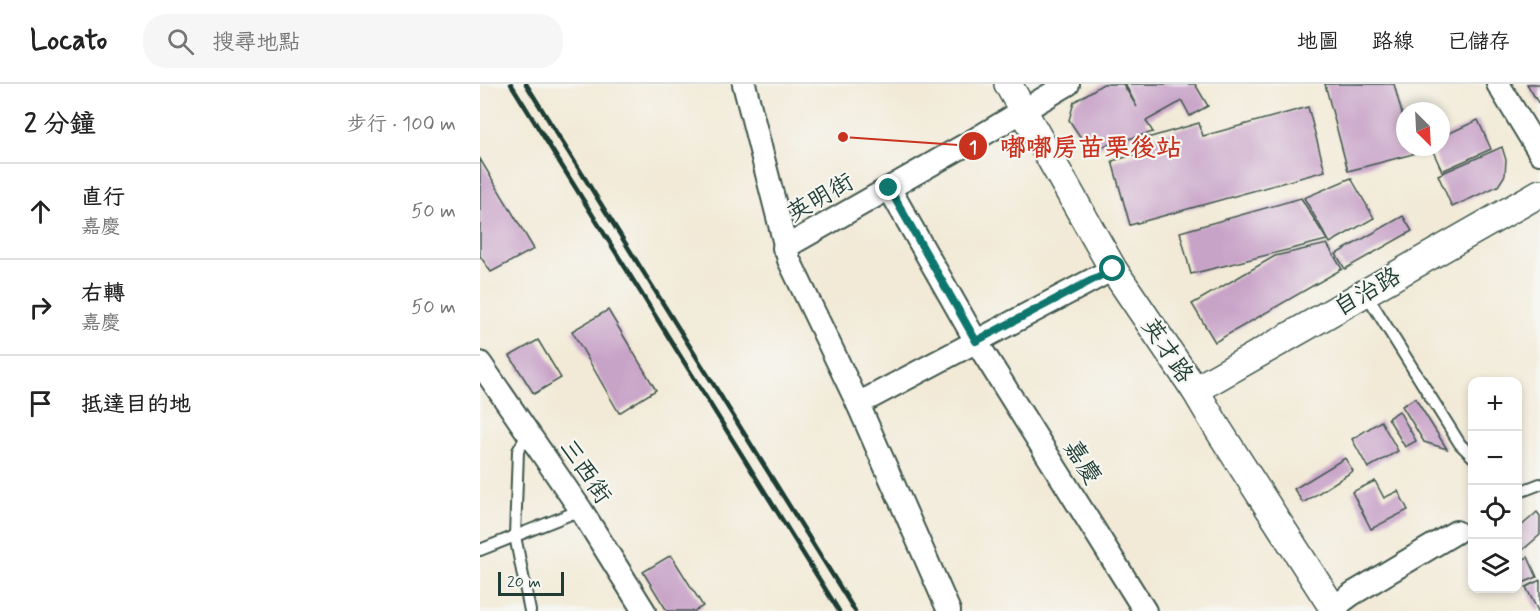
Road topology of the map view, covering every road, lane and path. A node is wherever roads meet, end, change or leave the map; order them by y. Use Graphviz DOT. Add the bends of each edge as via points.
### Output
graph roads {
  1 [pos="744,84"];
  2 [pos="1008,84"];
  3 [pos="1068,84"];
  4 [pos="1498,84"];
  5 [pos="1023,110"];
  6 [pos="1540,153"];
  7 [pos="889,188"];
  8 [pos="1540,193"];
  9 [pos="784,248"];
  10 [pos="1113,269"];
  11 [pos="1365,292"];
  12 [pos="976,341"];
  13 [pos="480,363"];
  14 [pos="1195,390"];
  15 [pos="858,404"];
  16 [pos="528,433"];
  17 [pos="1468,452"];
  18 [pos="1540,484"];
  19 [pos="1522,491"];
  20 [pos="581,510"];
  21 [pos="1456,532"];
  22 [pos="515,536"];
  23 [pos="480,550"];
  24 [pos="1330,610"];
  25 [pos="530,611"];
  26 [pos="644,611"];
  27 [pos="949,611"];
  28 [pos="1145,611"];
  1 -- 9 [label="street"];
  2 -- 5 [label="street, 英才路"];
  3 -- 5 [label="street, 英明街"];
  4 -- 6 [label="street"];
  5 -- 7 [label="street, 英明街"];
  5 -- 10 [label="street, 英才路"];
  7 -- 9 [label="street, 英明街"];
  7 -- 12 [label="street, 嘉慶"];
  8 -- 11 [label="street, 自治路"];
  9 -- 15 [label="street"];
  10 -- 12 [label="street"];
  10 -- 14 [label="street, 英才路"];
  11 -- 14 [label="street, 自治路"];
  11 -- 17 [label="lane"];
  12 -- 15 [label="street"];
  12 -- 28 [label="street, 嘉慶"];
  13 -- 16 [label="street, 三西街"];
  14 -- 24 [label="street, 英才路"];
  15 -- 27 [label="street"];
  16 -- 20 [label="street, 三西街"];
  16 -- 22 [label="lane" via="519,451"];
  18 -- 19 [label="lane"];
  20 -- 22 [label="lane"];
  20 -- 26 [label="street, 三西街"];
  21 -- 24 [label="street"];
  22 -- 23 [label="lane"];
  22 -- 25 [label="lane"];
}
